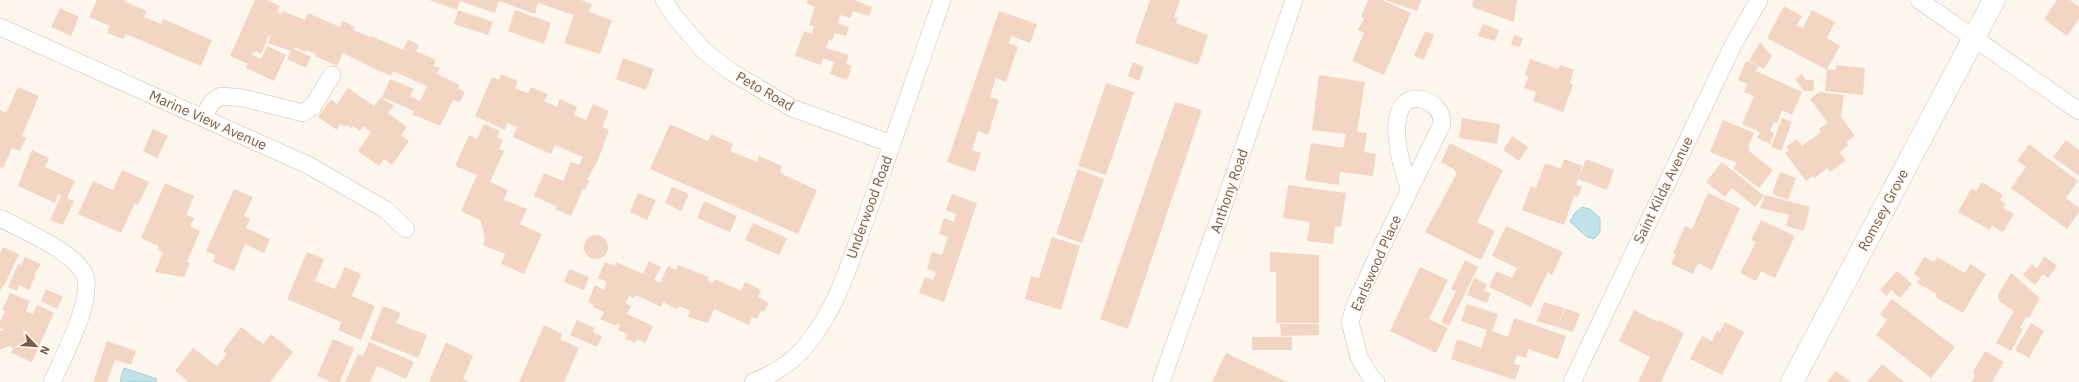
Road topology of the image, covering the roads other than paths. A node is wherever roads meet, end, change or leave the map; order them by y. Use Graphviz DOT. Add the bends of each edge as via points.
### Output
graph roads {
  1 [pos="664,0"];
  2 [pos="942,0"];
  3 [pos="1294,0"];
  4 [pos="1759,0"];
  5 [pos="1919,0"];
  6 [pos="1994,0"];
  7 [pos="0,27"];
  8 [pos="1973,38"];
  9 [pos="332,75"];
  10 [pos="2079,111"];
  11 [pos="203,117"];
  12 [pos="892,144"];
  13 [pos="1409,188"];
  14 [pos="0,218"];
  15 [pos="406,229"];
  16 [pos="52,382"];
  17 [pos="753,382"];
  18 [pos="1161,382"];
  19 [pos="1376,382"];
  20 [pos="1572,382"];
  21 [pos="1792,382"];
  1 -- 12 [label="street, Peto Road" via="703,50 731,72 792,108"];
  2 -- 12 [label="street, Underwood Road"];
  3 -- 18 [label="street, Anthony Road"];
  4 -- 20 [label="street, Saint Kilda Avenue" via="1733,45"];
  5 -- 8 [label="street"];
  6 -- 8 [label="street, Romsey Grove"];
  7 -- 11 [label="street, Marine View Avenue"];
  8 -- 10 [label="street"];
  8 -- 21 [label="street, Romsey Grove"];
  9 -- 11 [label="street" via="313,106 303,113 243,98 221,96 212,102"];
  11 -- 15 [label="street, Marine View Avenue" via="310,166 386,210"];
  12 -- 17 [label="street, Underwood Road" via="832,308 809,343 789,363"];
  13 -- 13 [label="street, Earlswood Place" via="1442,124 1442,118 1434,105 1415,98 1407,102 1398,113 1402,169"];
  13 -- 19 [label="street, Earlswood Place" via="1355,304 1350,322 1359,357"];
  14 -- 16 [label="street" via="73,259 84,271 86,300 83,312"];
}
